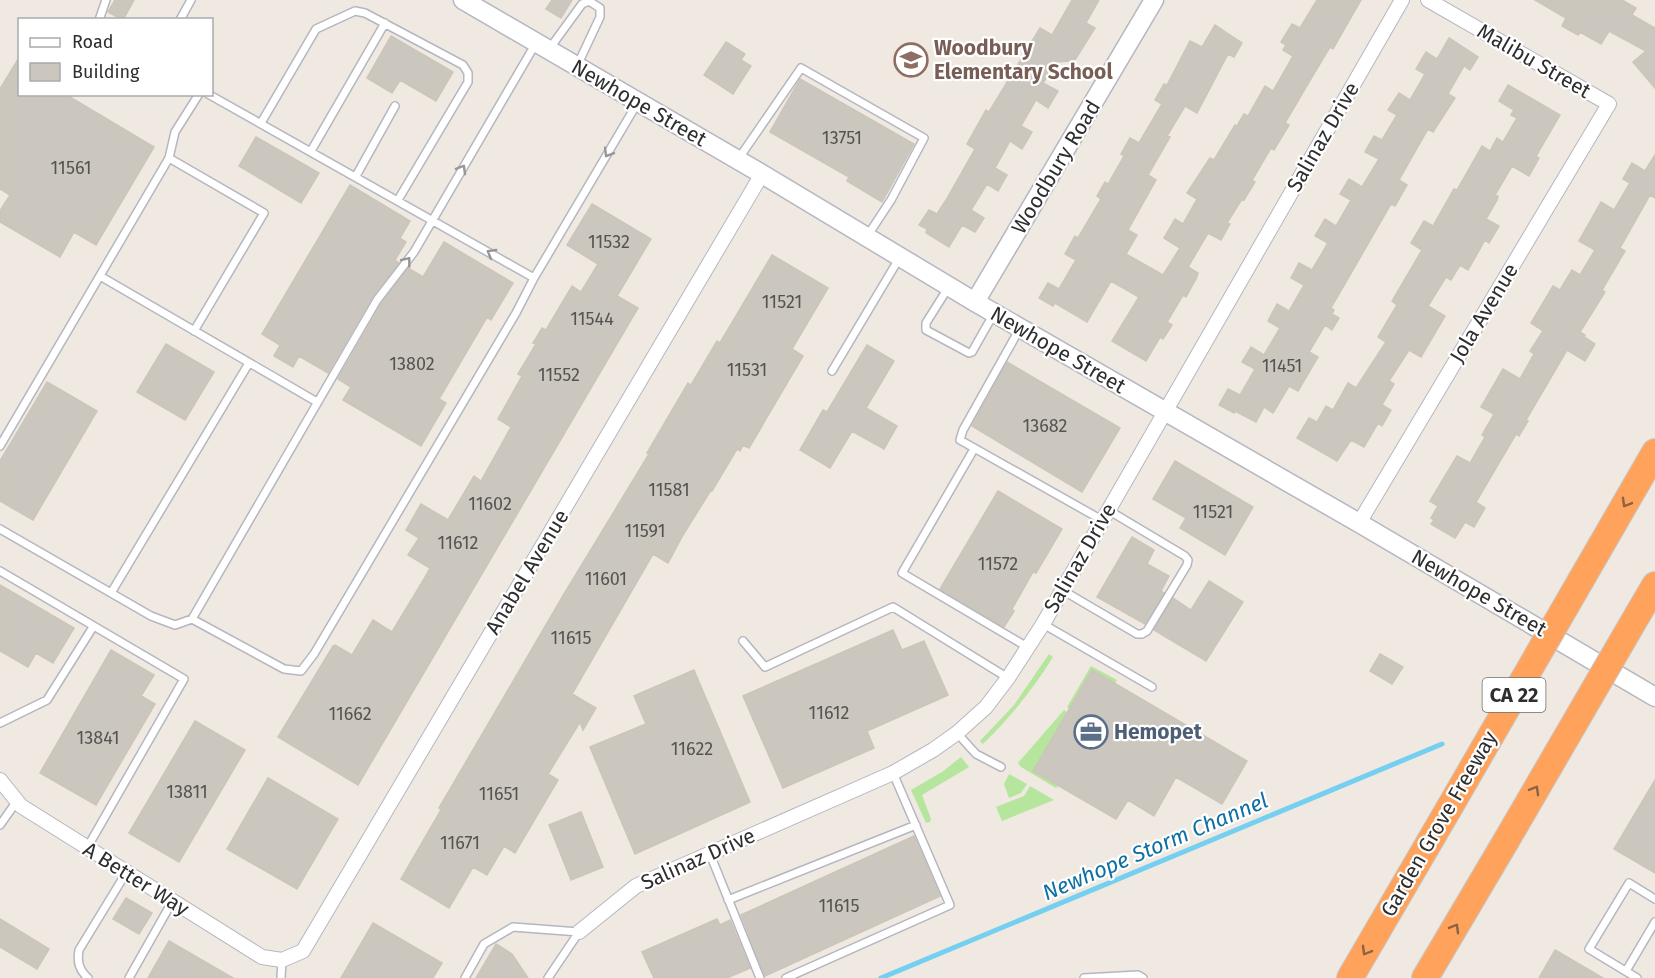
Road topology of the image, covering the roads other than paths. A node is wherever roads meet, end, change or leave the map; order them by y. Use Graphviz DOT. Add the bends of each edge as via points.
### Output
graph roads {
  1 [pos="106,0"];
  2 [pos="191,0"];
  3 [pos="463,0"];
  4 [pos="1154,0"];
  5 [pos="1402,0"];
  6 [pos="1428,0"];
  7 [pos="595,2"];
  8 [pos="100,18"];
  9 [pos="181,18"];
  10 [pos="385,23"];
  11 [pos="542,46"];
  12 [pos="576,66"];
  13 [pos="198,96"];
  14 [pos="212,96"];
  15 [pos="638,102"];
  16 [pos="1609,104"];
  17 [pos="395,106"];
  18 [pos="261,123"];
  19 [pos="310,151"];
  20 [pos="169,158"];
  21 [pos="738,160"];
  22 [pos="762,174"];
  23 [pos="356,176"];
  24 [pos="398,200"];
  25 [pos="432,220"];
  26 [pos="866,237"];
  27 [pos="900,257"];
  28 [pos="100,276"];
  29 [pos="534,278"];
  30 [pos="949,286"];
  31 [pos="975,302"];
  32 [pos="994,313"];
  33 [pos="1021,328"];
  34 [pos="194,331"];
  35 [pos="249,363"];
  36 [pos="832,371"];
  37 [pos="317,402"];
  38 [pos="1164,411"];
  39 [pos="0,446"];
  40 [pos="974,449"];
  41 [pos="1655,452"];
  42 [pos="1105,515"];
  43 [pos="1359,523"];
  44 [pos="0,529"];
  45 [pos="0,571"];
  46 [pos="1655,585"];
  47 [pos="1062,590"];
  48 [pos="111,593"];
  49 [pos="192,619"];
  50 [pos="1043,624"];
  51 [pos="93,627"];
  52 [pos="743,642"];
  53 [pos="1029,648"];
  54 [pos="1008,678"];
  55 [pos="1152,687"];
  56 [pos="1655,697"];
  57 [pos="0,723"];
  58 [pos="957,734"];
  59 [pos="1001,767"];
  60 [pos="893,773"];
  61 [pos="0,780"];
  62 [pos="17,801"];
  63 [pos="0,825"];
  64 [pos="916,825"];
  65 [pos="87,848"];
  66 [pos="710,854"];
  67 [pos="126,873"];
  68 [pos="1655,899"];
  69 [pos="728,900"];
  70 [pos="172,902"];
  71 [pos="1655,922"];
  72 [pos="579,932"];
  73 [pos="282,960"];
  74 [pos="1626,971"];
  75 [pos="88,978"];
  76 [pos="129,978"];
  77 [pos="281,978"];
  78 [pos="465,978"];
  79 [pos="548,978"];
  80 [pos="760,978"];
  81 [pos="786,978"];
  82 [pos="1084,978"];
  83 [pos="1143,978"];
  84 [pos="1350,978"];
  85 [pos="1425,978"];
  86 [pos="1637,978"];
  1 -- 8 [label="lane"];
  2 -- 9 [label="lane"];
  3 -- 11 [label="street, Newhope Street"];
  4 -- 31 [label="street, Woodbury Road"];
  5 -- 38 [label="street, Salinaz Drive"];
  6 -- 16 [label="street, Malibu Street"];
  7 -- 11 [label="lane" via="582,4"];
  7 -- 12 [label="lane" via="600,17"];
  10 -- 18 [label="lane" via="355,11 316,29"];
  10 -- 19 [label="lane"];
  10 -- 24 [label="lane" via="464,65 468,73 468,82"];
  11 -- 12 [label="street, Newhope Street"];
  25 -- 11 [label="lane, one-way"];
  12 -- 15 [label="street, Newhope Street"];
  13 -- 20 [label="lane" via="175,132"];
  14 -- 18 [label="lane"];
  15 -- 21 [label="street, Newhope Street"];
  15 -- 29 [label="lane, one-way"];
  16 -- 43 [label="street, Jola Avenue"];
  17 -- 23 [label="lane"];
  18 -- 19 [label="lane"];
  19 -- 23 [label="lane"];
  20 -- 28 [label="lane"];
  20 -- 34 [label="lane" via="264,213"];
  21 -- 22 [label="street, Newhope Street"];
  21 -- 26 [label="lane" via="801,68 924,138"];
  22 -- 26 [label="street, Newhope Street"];
  22 -- 73 [label="street, Anabel Avenue" via="303,951"];
  23 -- 24 [label="lane"];
  24 -- 25 [label="lane"];
  29 -- 25 [label="lane, one-way"];
  37 -- 25 [label="lane, one-way" via="377,300 414,252"];
  26 -- 27 [label="street, Newhope Street"];
  27 -- 30 [label="street, Newhope Street"];
  27 -- 36 [label="lane"];
  28 -- 34 [label="lane"];
  28 -- 39 [label="lane"];
  29 -- 49 [label="lane" via="301,671 284,669"];
  30 -- 31 [label="street, Newhope Street"];
  30 -- 32 [label="lane" via="926,330 964,352 972,352"];
  31 -- 32 [label="street, Newhope Street"];
  32 -- 33 [label="street, Newhope Street"];
  33 -- 38 [label="street, Newhope Street"];
  33 -- 40 [label="lane" via="960,435 962,442"];
  34 -- 35 [label="lane"];
  35 -- 37 [label="lane"];
  35 -- 48 [label="lane"];
  37 -- 49 [label="lane"];
  38 -- 42 [label="street, Salinaz Drive"];
  38 -- 43 [label="street, Newhope Street"];
  40 -- 42 [label="lane"];
  40 -- 53 [label="lane" via="902,573"];
  41 -- 84 [label="highway, Garden Grove Freeway / CA 22, one-way, bridge"];
  42 -- 47 [label="street, Salinaz Drive"];
  42 -- 47 [label="lane" via="1185,556 1187,565 1142,634"];
  43 -- 56 [label="street, Newhope Street"];
  44 -- 48 [label="lane"];
  45 -- 51 [label="lane"];
  85 -- 46 [label="highway, CA 22, one-way, bridge"];
  47 -- 50 [label="street, Salinaz Drive"];
  48 -- 49 [label="lane" via="175,625"];
  50 -- 53 [label="street, Salinaz Drive"];
  50 -- 55 [label="lane"];
  51 -- 57 [label="lane" via="47,700"];
  51 -- 65 [label="lane" via="184,679"];
  52 -- 54 [label="lane" via="765,667 893,607"];
  53 -- 54 [label="street, Salinaz Drive"];
  54 -- 58 [label="street, Salinaz Drive"];
  58 -- 59 [label="lane" via="976,753"];
  58 -- 60 [label="street, Salinaz Drive"];
  60 -- 64 [label="lane"];
  60 -- 66 [label="street, Salinaz Drive"];
  61 -- 62 [label="street, A Better Way"];
  62 -- 63 [label="lane"];
  62 -- 65 [label="street, A Better Way"];
  64 -- 69 [label="lane"];
  64 -- 81 [label="lane" via="950,905"];
  65 -- 67 [label="street, A Better Way"];
  66 -- 69 [label="lane"];
  66 -- 72 [label="street, Salinaz Drive" via="636,886"];
  67 -- 70 [label="street, A Better Way"];
  67 -- 75 [label="lane" via="79,950 78,961"];
  68 -- 74 [label="lane" via="1629,883 1589,949"];
  69 -- 80 [label="lane"];
  70 -- 73 [label="street, A Better Way" via="262,957"];
  70 -- 76 [label="lane"];
  71 -- 74 [label="lane"];
  72 -- 78 [label="lane" via="513,927 484,944"];
  72 -- 79 [label="lane"];
  73 -- 77 [label="lane"];
  74 -- 86 [label="lane"];
  82 -- 83 [label="lane"];
}
